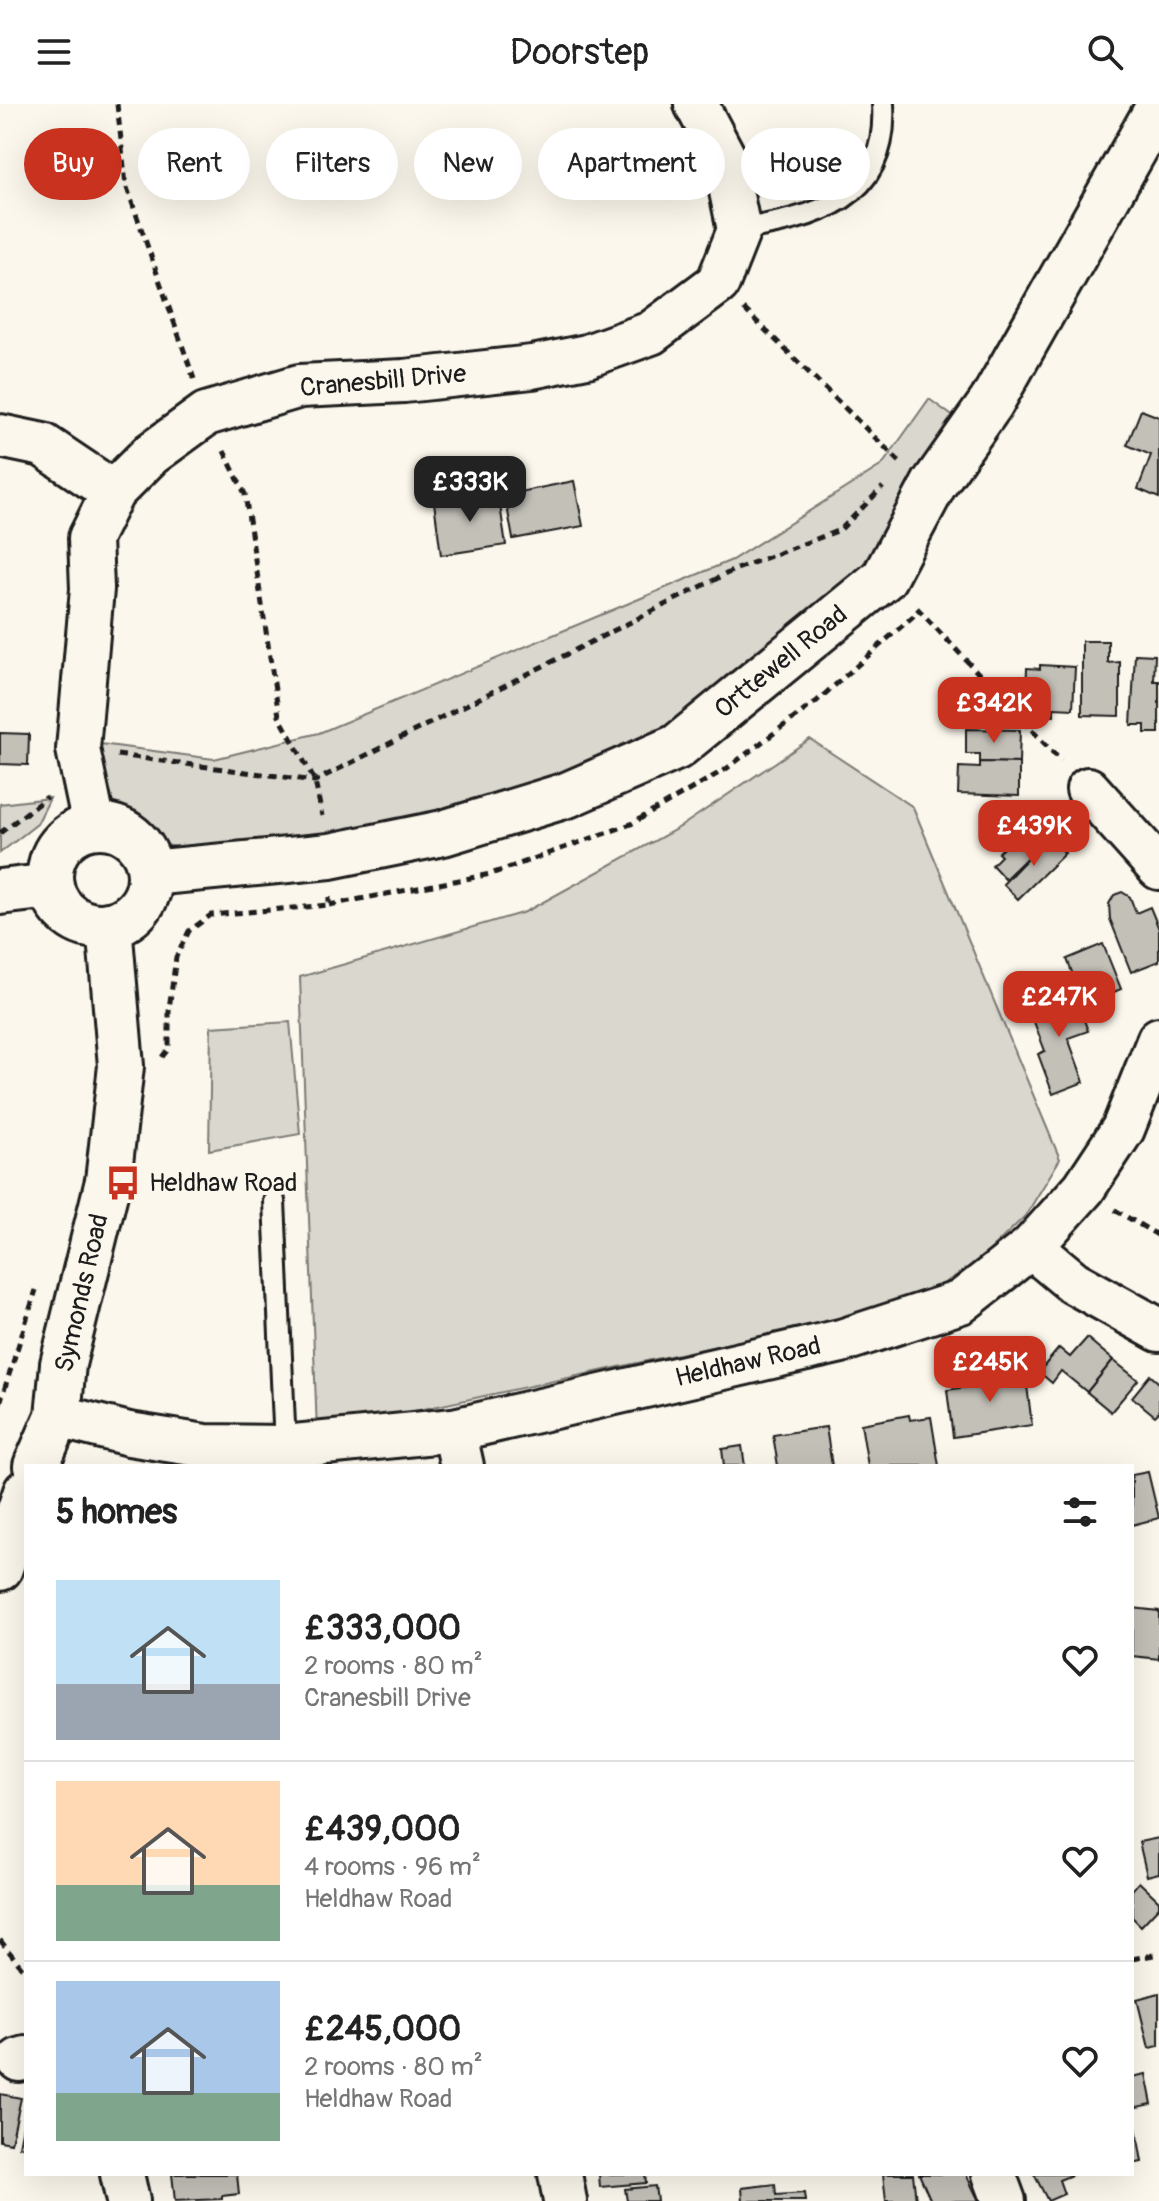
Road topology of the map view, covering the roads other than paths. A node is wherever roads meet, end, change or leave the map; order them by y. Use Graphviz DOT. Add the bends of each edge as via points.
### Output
graph roads {
  1 [pos="696,104"];
  2 [pos="883,104"];
  3 [pos="1159,106"];
  4 [pos="739,230"];
  5 [pos="0,436"];
  6 [pos="113,492"];
  7 [pos="1088,789"];
  8 [pos="94,826"];
  9 [pos="1159,868"];
  10 [pos="150,873"];
  11 [pos="51,886"];
  12 [pos="0,892"];
  13 [pos="109,925"];
  14 [pos="1159,1039"];
  15 [pos="274,1201"];
  16 [pos="1031,1247"];
  17 [pos="1159,1330"];
  18 [pos="58,1416"];
  19 [pos="285,1447"];
  20 [pos="458,1448"];
  21 [pos="37,1464"];
  22 [pos="24,1498"];
  23 [pos="0,1568"];
  24 [pos="122,2176"];
  25 [pos="560,2176"];
  26 [pos="995,2176"];
  27 [pos="128,2201"];
  28 [pos="565,2201"];
  29 [pos="1004,2201"];
  1 -- 4 [label="street" via="724,157"];
  2 -- 4 [label="lane" via="884,129 871,168 847,197 803,219"];
  3 -- 10 [label="street, Orttewell Road" via="991,403 919,475 884,578 677,747 553,799 443,833 330,856"];
  4 -- 6 [label="street, Cranesbill Drive" via="718,283 651,333 587,356 532,367 300,386 206,414 151,454"];
  5 -- 6 [label="street" via="43,445"];
  6 -- 8 [label="street, Cranesbill Drive" via="90,538 92,589 78,749"];
  7 -- 9 [label="street"];
  8 -- 10 [label="street" via="118,830 138,843"];
  8 -- 11 [label="street" via="64,840 52,862"];
  10 -- 13 [label="street" via="139,907"];
  11 -- 12 [label="street"];
  11 -- 13 [label="street" via="58,904 72,917 90,925"];
  13 -- 18 [label="street, Symonds Road" via="121,1066 108,1181 63,1364"];
  14 -- 16 [label="street, Heldhaw Road" via="1123,1129 1084,1188"];
  15 -- 19 [label="lane"];
  16 -- 17 [label="street" via="1073,1282"];
  16 -- 20 [label="street, Heldhaw Road" via="961,1302 841,1341"];
  18 -- 19 [label="street, Heldhaw Road" via="205,1446"];
  18 -- 21 [label="street, Symonds Road"];
  19 -- 20 [label="street, Heldhaw Road"];
  22 -- 23 [label="street"];
  24 -- 27 [label="street"];
  25 -- 28 [label="street"];
  26 -- 29 [label="street"];
}
